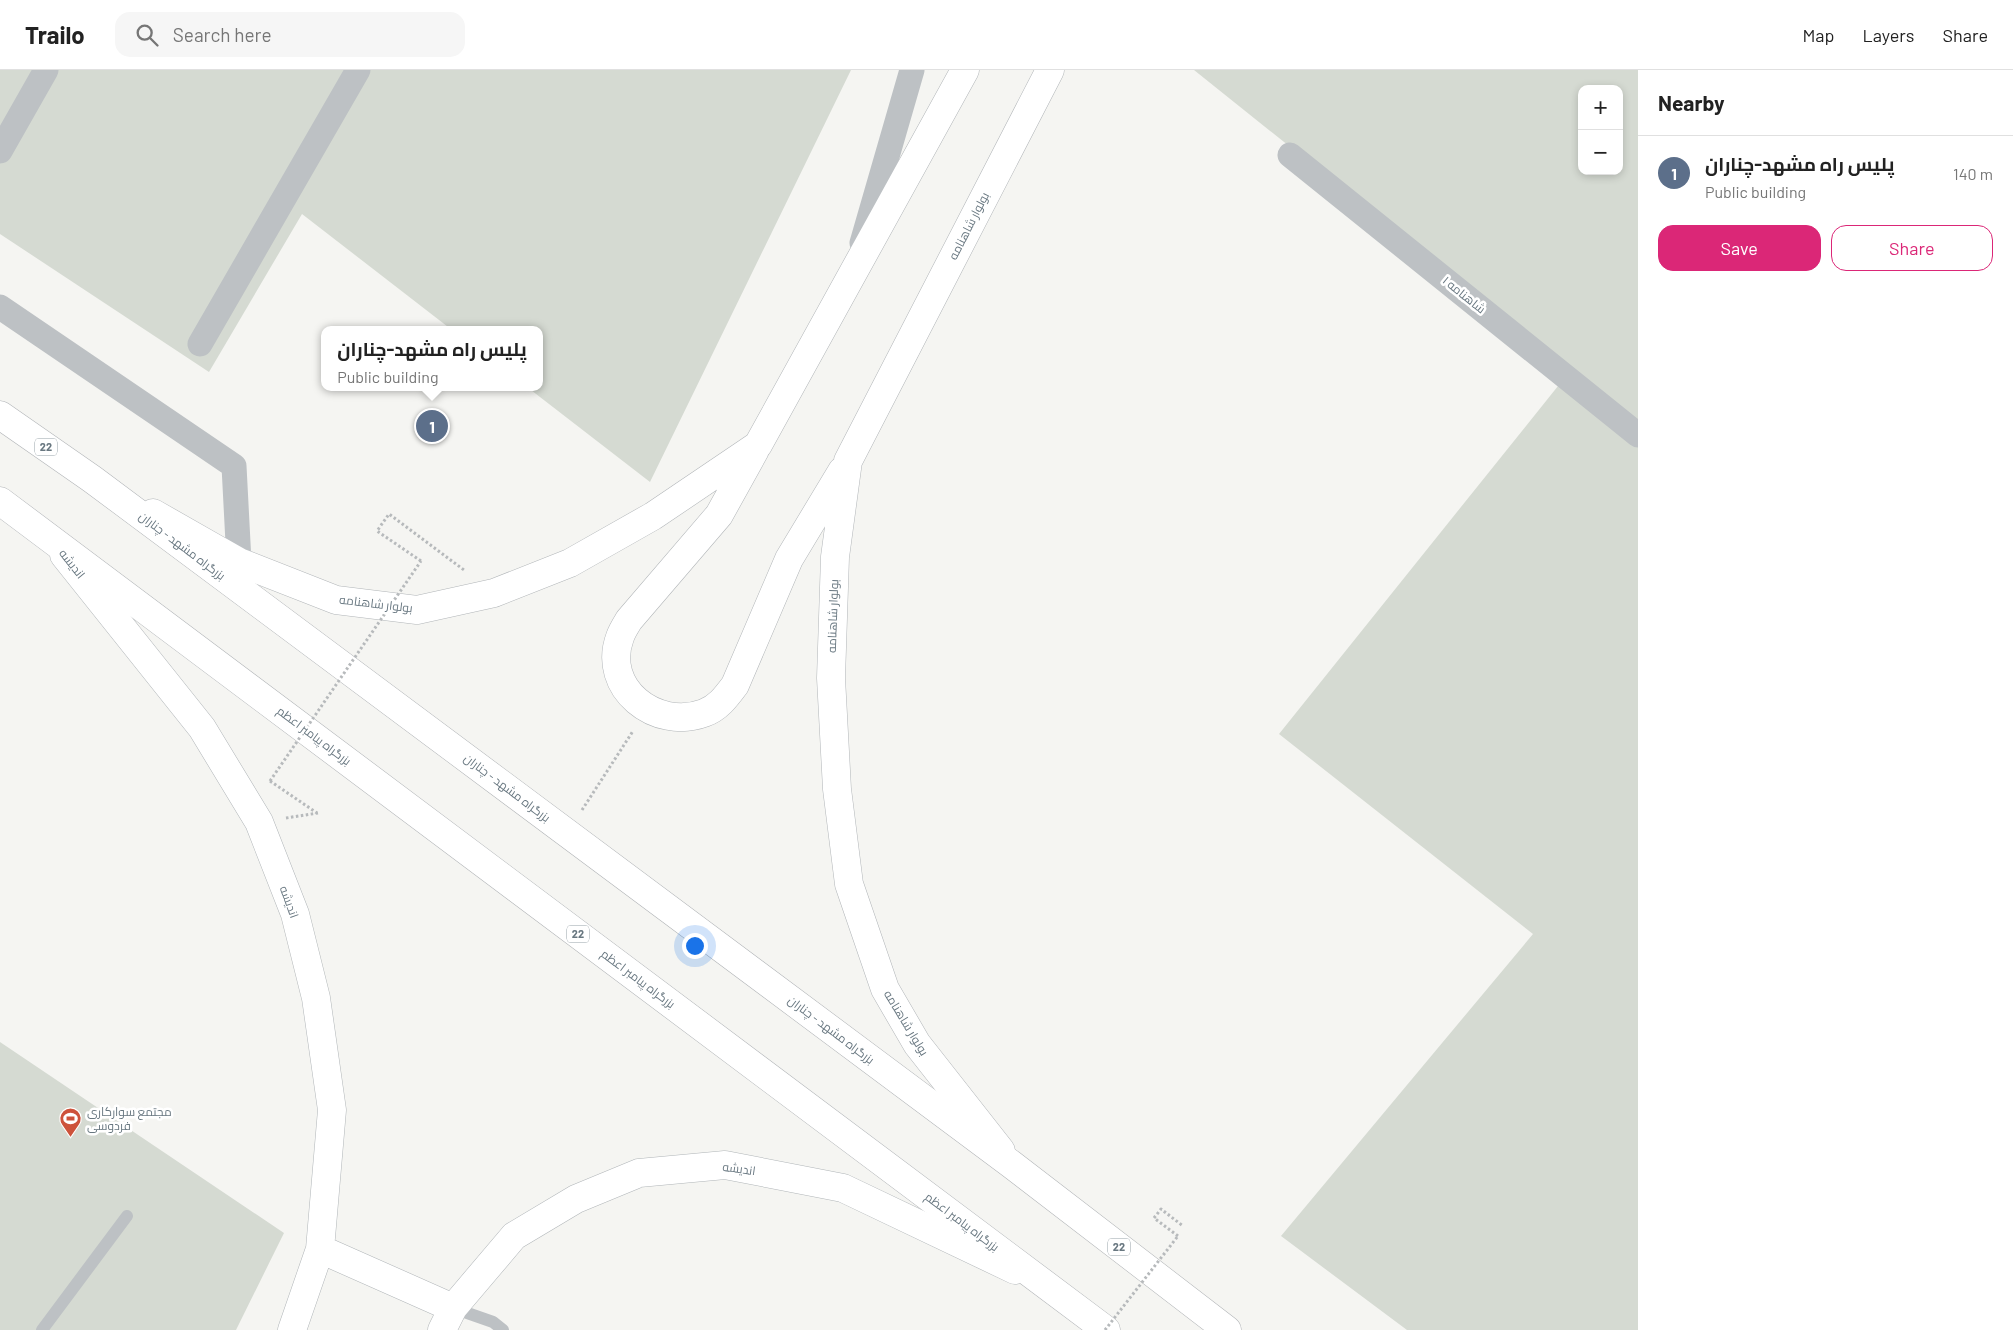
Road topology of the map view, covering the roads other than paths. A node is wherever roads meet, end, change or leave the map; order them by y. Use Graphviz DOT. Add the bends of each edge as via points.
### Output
graph roads {
  1 [pos="46,70"];
  2 [pos="358,70"];
  3 [pos="912,70"];
  4 [pos="966,70"];
  5 [pos="1050,70"];
  6 [pos="0,151"];
  7 [pos="1290,154"];
  8 [pos="852,278"];
  9 [pos="0,307"];
  10 [pos="200,344"];
  11 [pos="0,415"];
  12 [pos="1638,435"];
  13 [pos="758,445"];
  14 [pos="848,461"];
  15 [pos="92,479"];
  16 [pos="0,501"];
  17 [pos="51,538"];
  18 [pos="239,562"];
  19 [pos="1011,1164"];
  20 [pos="127,1216"];
  21 [pos="320,1249"];
  22 [pos="1046,1284"];
  23 [pos="447,1319"];
  24 [pos="491,1326"];
  25 [pos="42,1330"];
  26 [pos="292,1330"];
  27 [pos="503,1330"];
  28 [pos="1106,1330"];
  29 [pos="1226,1330"];
  1 -- 6 [label="street"];
  2 -- 10 [label="street"];
  3 -- 8 [label="street"];
  4 -- 8 [label="main road, بولوار شاهنامه"];
  5 -- 14 [label="main road, بولوار شاهنامه"];
  7 -- 12 [label="street, شاهنامه ۱"];
  8 -- 13 [label="main road, بولوار شاهنامه"];
  9 -- 18 [label="street" via="234,466"];
  11 -- 15 [label="main road, بزرگراه مشهد - چناران / 22"];
  13 -- 14 [label="main road" via="719,514 629,620 620,638 617,658 621,678 631,696 646,709 665,717 686,718 705,713 722,702 735,685 789,560"];
  13 -- 18 [label="main road, بولوار شاهنامه" via="653,516 570,563 494,594 417,610 336,600"];
  14 -- 19 [label="main road, بولوار شاهنامه" via="835,558 831,678 837,789 849,884 885,989 917,1044"];
  15 -- 18 [label="main road, بولوار شاهنامه"];
  15 -- 19 [label="main road, بزرگراه مشهد - چناران / 22"];
  16 -- 17 [label="main road, 22"];
  17 -- 21 [label="main road, اندیشه" via="202,728 259,822 295,914 316,998 332,1110"];
  17 -- 22 [label="main road, بزرگراه پیامبر اعظم / 22"];
  19 -- 29 [label="main road, 22"];
  20 -- 25 [label="lane"];
  21 -- 23 [label="main road"];
  21 -- 26 [label="main road, اندیشه"];
  22 -- 23 [label="main road, اندیشه" via="843,1188 725,1165 639,1173 576,1199 514,1236"];
  22 -- 28 [label="main road, بزرگراه پیامبر اعظم / 22"];
  23 -- 24 [label="lane"];
  24 -- 27 [label="lane"];
}
